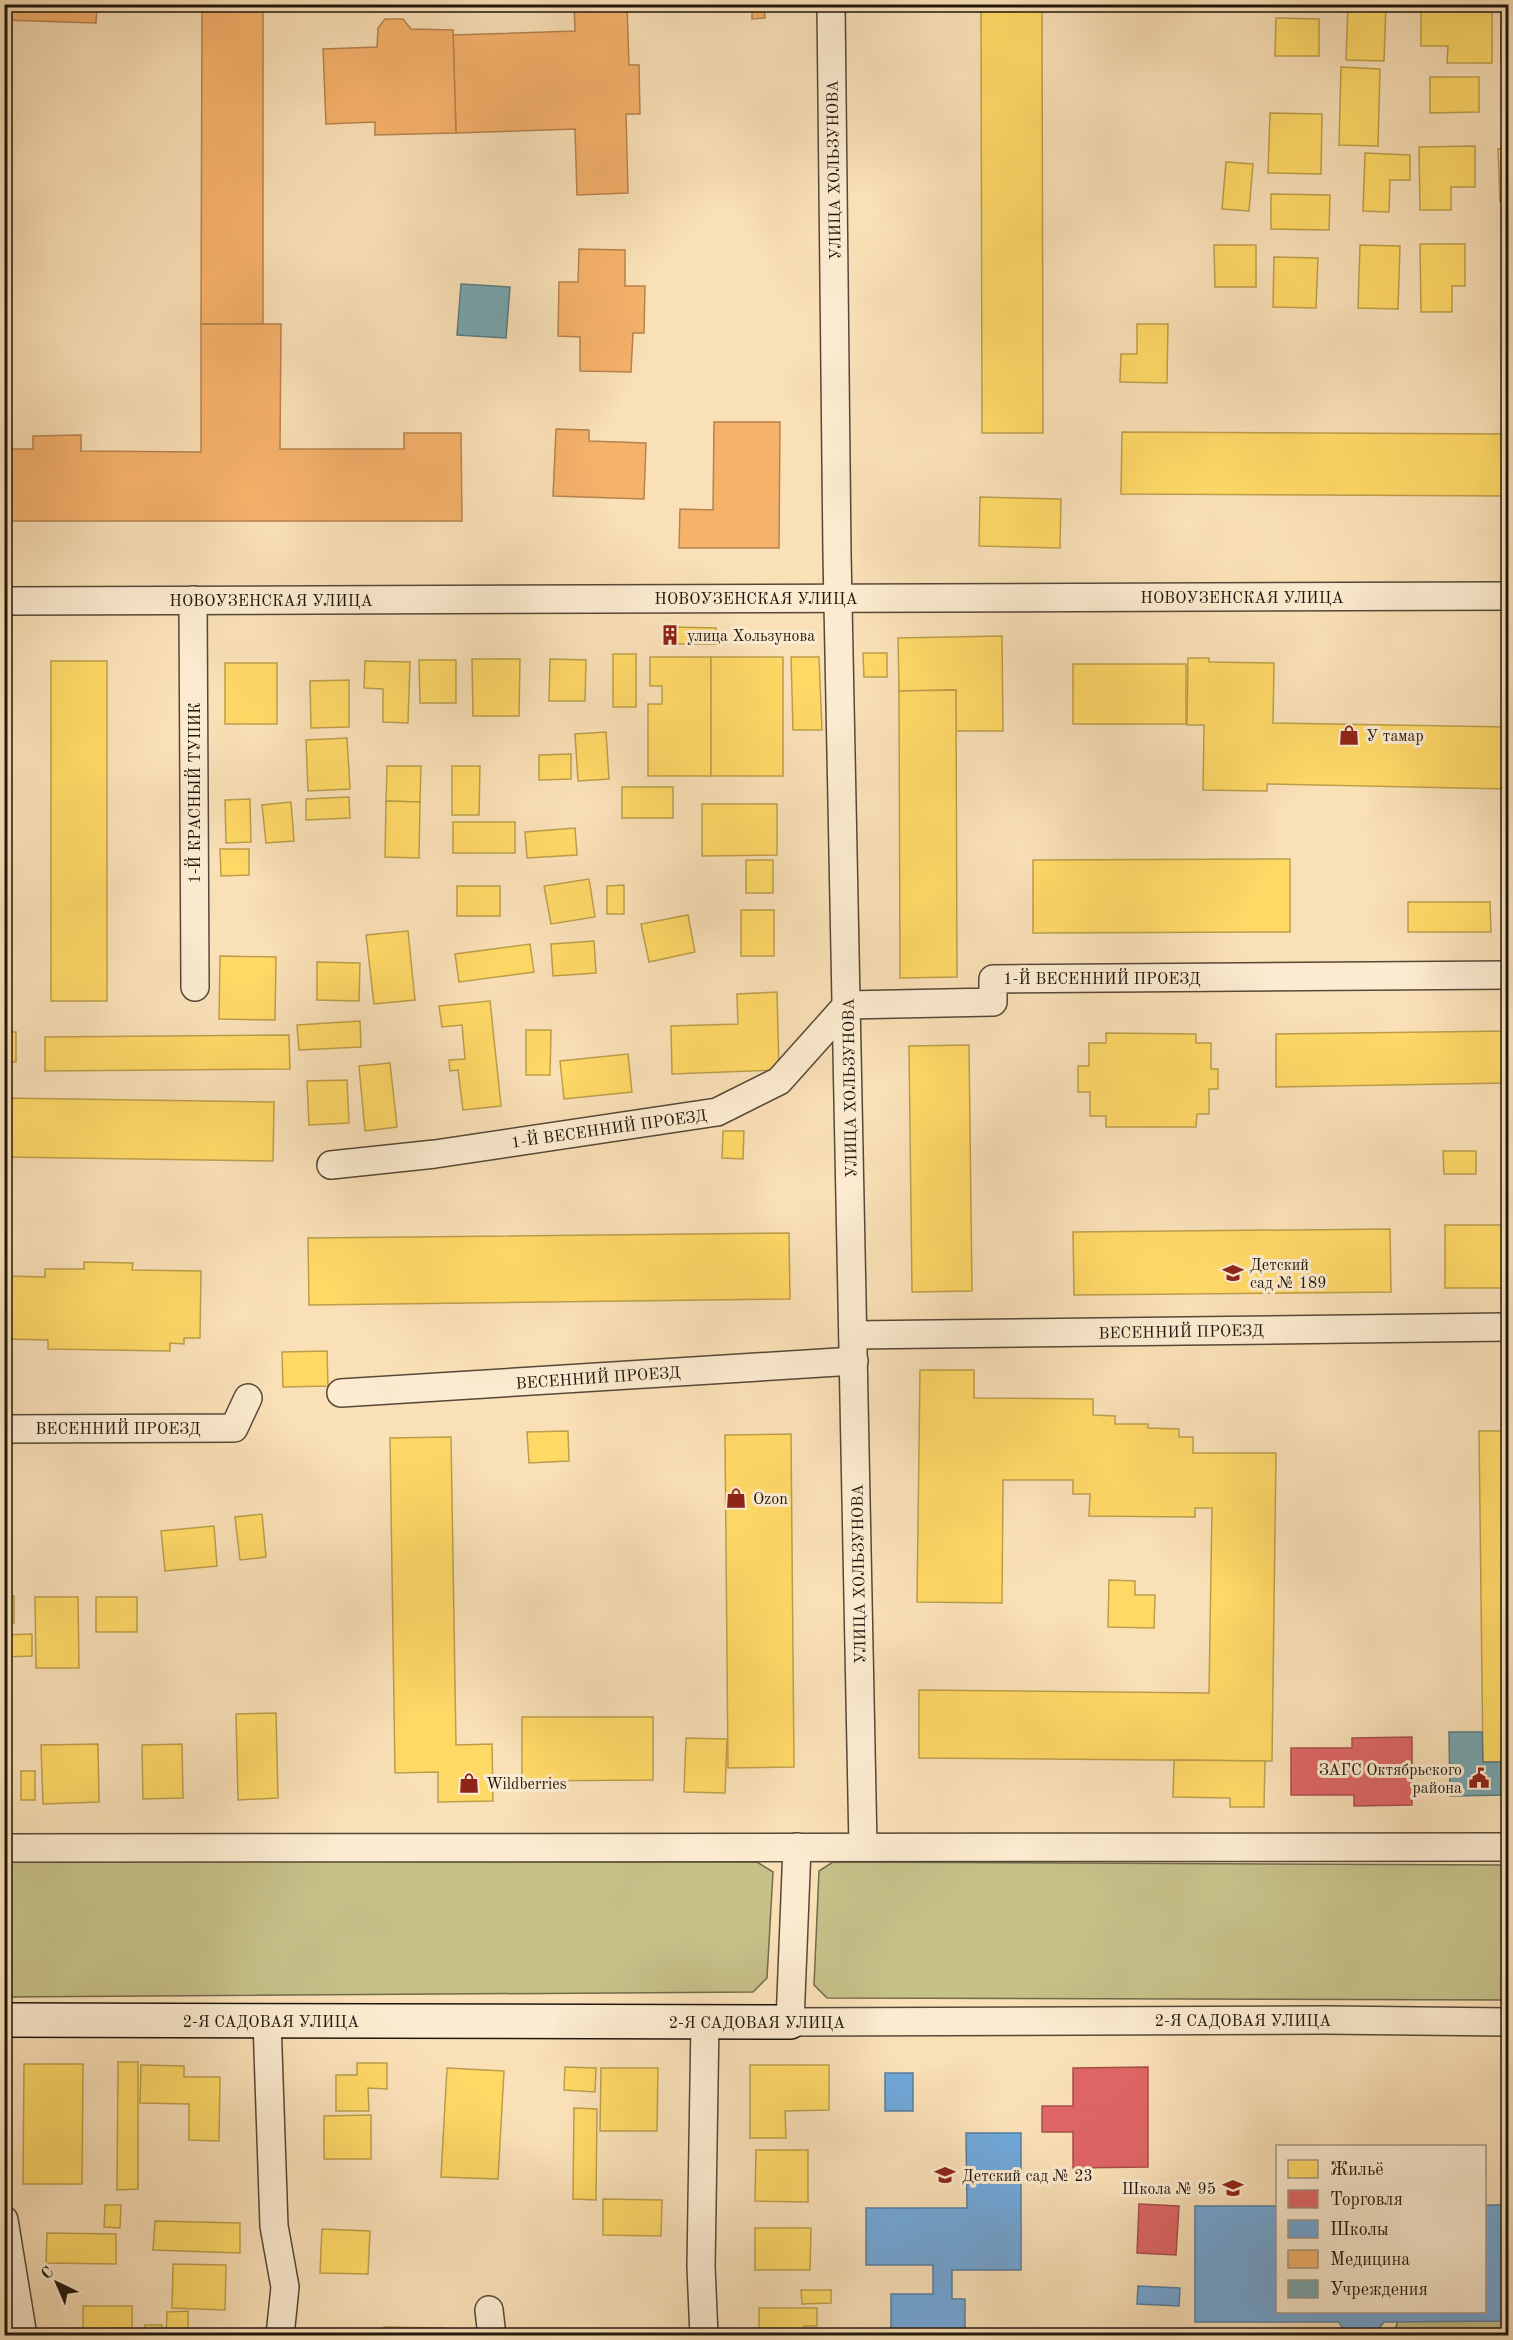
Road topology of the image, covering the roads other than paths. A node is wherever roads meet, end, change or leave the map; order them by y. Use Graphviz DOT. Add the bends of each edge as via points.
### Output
graph roads {
  1 [pos="831,4"];
  2 [pos="1509,596"];
  3 [pos="839,597"];
  4 [pos="193,600"];
  5 [pos="4,601"];
  6 [pos="1509,975"];
  7 [pos="195,987"];
  8 [pos="847,1005"];
  9 [pos="331,1165"];
  10 [pos="1509,1327"];
  11 [pos="854,1348"];
  12 [pos="341,1393"];
  13 [pos="248,1398"];
  14 [pos="4,1429"];
  15 [pos="796,1847"];
  16 [pos="863,1847"];
  17 [pos="1509,1847"];
  18 [pos="4,1848"];
  19 [pos="4,2020"];
  20 [pos="267,2021"];
  21 [pos="705,2022"];
  22 [pos="790,2022"];
  23 [pos="1509,2022"];
  24 [pos="4,2220"];
  25 [pos="23,2336"];
  26 [pos="280,2336"];
  27 [pos="704,2336"];
  1 -- 3 [label="street, УЛИЦА ХОЛЬЗУНОВА"];
  2 -- 3 [label="street, НОВОУЗЕНСКАЯ УЛИЦА"];
  3 -- 4 [label="street, НОВОУЗЕНСКАЯ УЛИЦА"];
  3 -- 8 [label="street, УЛИЦА ХОЛЬЗУНОВА"];
  4 -- 5 [label="street, НОВОУЗЕНСКАЯ УЛИЦА"];
  4 -- 7 [label="street, 1-Й КРАСНЫЙ ТУПИК"];
  6 -- 8 [label="street, 1-Й ВЕСЕННИЙ ПРОЕЗД" via="993,979 993,1002"];
  8 -- 9 [label="street, 1-Й ВЕСЕННИЙ ПРОЕЗД" via="779,1081 717,1112 435,1154"];
  8 -- 11 [label="street, УЛИЦА ХОЛЬЗУНОВА"];
  10 -- 11 [label="street, ВЕСЕННИЙ ПРОЕЗД"];
  11 -- 12 [label="street, ВЕСЕННИЙ ПРОЕЗД"];
  11 -- 16 [label="street, УЛИЦА ХОЛЬЗУНОВА"];
  13 -- 14 [label="street, ВЕСЕННИЙ ПРОЕЗД" via="234,1428"];
  15 -- 16 [label="street"];
  15 -- 18 [label="street"];
  15 -- 22 [label="street"];
  16 -- 17 [label="street"];
  19 -- 20 [label="street, 2-Я САДОВАЯ УЛИЦА"];
  20 -- 21 [label="street, 2-Я САДОВАЯ УЛИЦА"];
  20 -- 26 [label="street" via="274,2226 285,2287"];
  21 -- 22 [label="street, 2-Я САДОВАЯ УЛИЦА"];
  21 -- 27 [label="street" via="701,2266"];
  22 -- 23 [label="street, 2-Я САДОВАЯ УЛИЦА"];
  24 -- 25 [label="street"];
}
